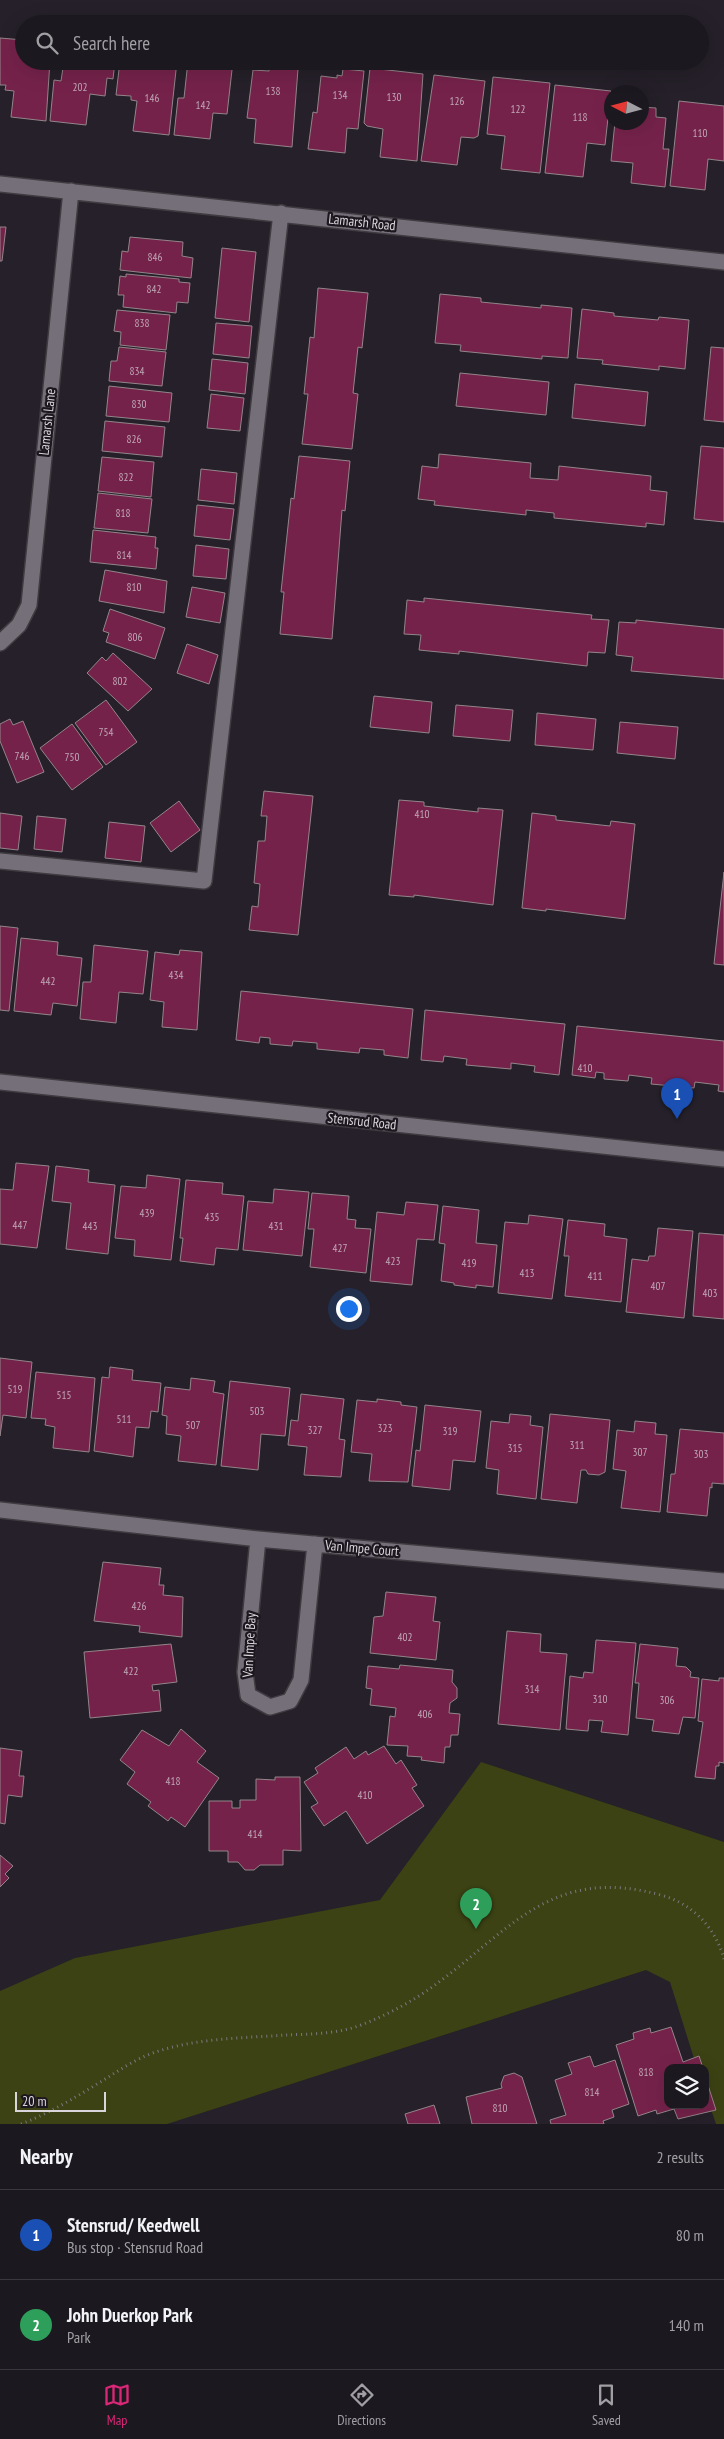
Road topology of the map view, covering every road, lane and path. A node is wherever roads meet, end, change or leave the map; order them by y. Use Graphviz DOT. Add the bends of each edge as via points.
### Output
graph roads {
  1 [pos="0,184"];
  2 [pos="71,191"];
  3 [pos="281,213"];
  4 [pos="724,262"];
  5 [pos="0,643"];
  6 [pos="0,861"];
  7 [pos="0,1082"];
  8 [pos="724,1160"];
  9 [pos="0,1510"];
  10 [pos="258,1539"];
  11 [pos="315,1544"];
  12 [pos="724,1581"];
  13 [pos="724,1959"];
  14 [pos="21,2124"];
  1 -- 2 [label="street, Lamarsh Road"];
  2 -- 3 [label="street, Lamarsh Road"];
  2 -- 5 [label="street, Lamarsh Lane" via="29,605 20,625"];
  3 -- 4 [label="street, Lamarsh Road"];
  3 -- 6 [label="street" via="204,881"];
  7 -- 8 [label="street, Stensrud Road"];
  9 -- 10 [label="street, Van Impe Court"];
  10 -- 11 [label="street, Van Impe Court"];
  10 -- 11 [label="street, Van Impe Bay" via="244,1672 248,1695 270,1707 290,1701 301,1680"];
  11 -- 12 [label="street, Van Impe Court"];
  13 -- 14 [label="path" via="719,1941 696,1913 680,1901 651,1892 628,1890 598,1888 568,1893 543,1903 503,1928 399,2009 358,2026 313,2034 195,2043 158,2051 129,2064 47,2114"];
}
